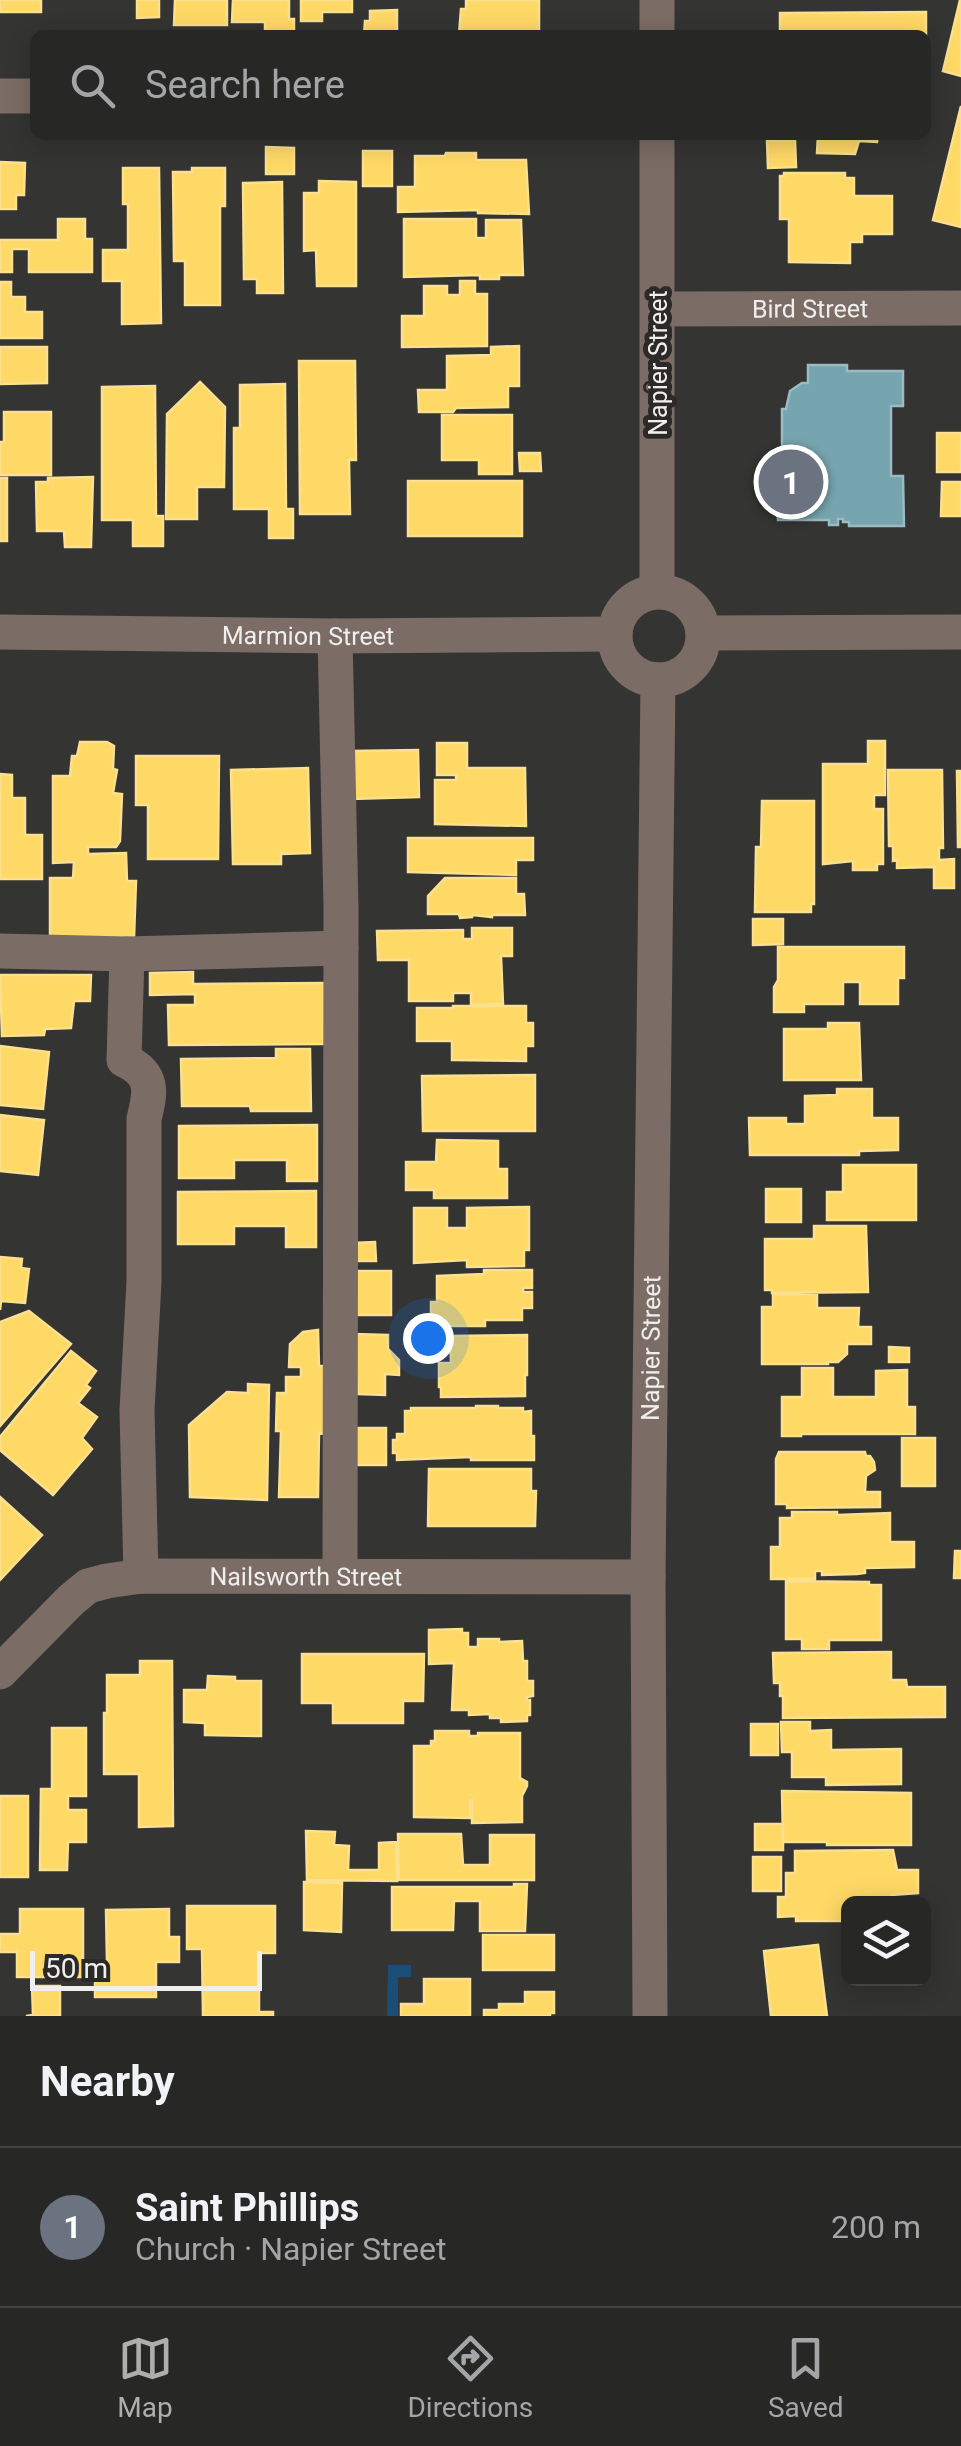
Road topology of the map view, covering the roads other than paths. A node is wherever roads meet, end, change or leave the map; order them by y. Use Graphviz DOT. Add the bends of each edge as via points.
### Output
graph roads {
  1 [pos="657,0"];
  2 [pos="657,30"];
  3 [pos="0,96"];
  4 [pos="30,96"];
  5 [pos="658,140"];
  6 [pos="961,308"];
  7 [pos="658,309"];
  8 [pos="657,591"];
  9 [pos="0,632"];
  10 [pos="961,632"];
  11 [pos="703,633"];
  12 [pos="615,634"];
  13 [pos="335,636"];
  14 [pos="658,680"];
  15 [pos="342,948"];
  16 [pos="0,951"];
  17 [pos="128,954"];
  18 [pos="340,1574"];
  19 [pos="141,1576"];
  20 [pos="648,1577"];
  21 [pos="0,1672"];
  22 [pos="650,2016"];
  1 -- 2 [label="street"];
  3 -- 4 [label="street"];
  5 -- 7 [label="street, Napier Street"];
  6 -- 7 [label="street, Bird Street"];
  7 -- 8 [label="street, Napier Street"];
  8 -- 11 [label="street" via="692,606"];
  8 -- 12 [label="street" via="633,600"];
  9 -- 13 [label="street, Marmion Street"];
  10 -- 11 [label="street"];
  11 -- 14 [label="street" via="692,665"];
  12 -- 13 [label="street, Marmion Street"];
  12 -- 14 [label="street" via="622,660"];
  13 -- 15 [label="street"];
  14 -- 20 [label="street, Napier Street"];
  15 -- 17 [label="street"];
  15 -- 18 [label="street"];
  16 -- 17 [label="street"];
  17 -- 19 [label="street" via="124,1060 139,1067 149,1083 137,1410"];
  18 -- 19 [label="street, Nailsworth Street"];
  18 -- 20 [label="street, Nailsworth Street"];
  19 -- 21 [label="street, Nailsworth Street" via="88,1586"];
  20 -- 22 [label="street, Napier Street"];
}
